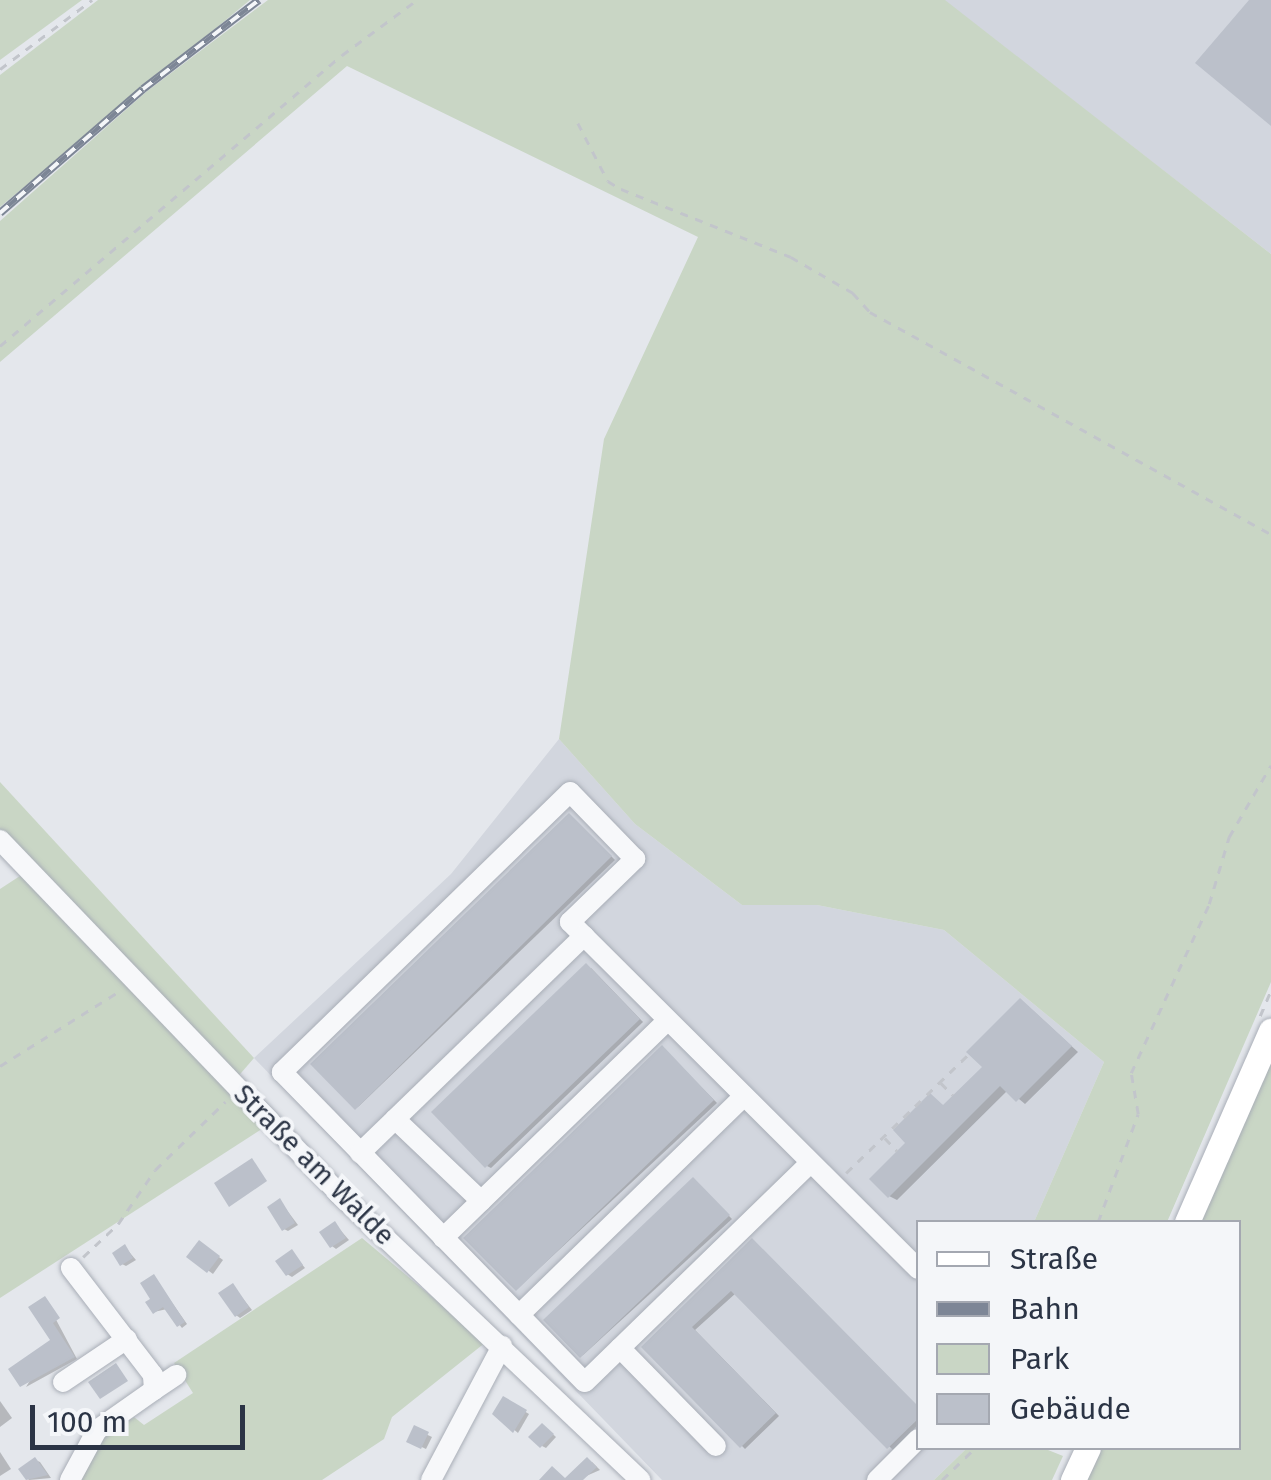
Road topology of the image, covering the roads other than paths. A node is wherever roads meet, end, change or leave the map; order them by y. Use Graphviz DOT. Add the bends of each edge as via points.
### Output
graph roads {
  1 [pos="0,840"];
  2 [pos="18,861"];
  3 [pos="0,876"];
  4 [pos="584,936"];
  5 [pos="667,1020"];
  6 [pos="1271,1031"];
  7 [pos="742,1098"];
  8 [pos="395,1118"];
  9 [pos="360,1153"];
  10 [pos="808,1165"];
  11 [pos="481,1201"];
  12 [pos="1188,1220"];
  13 [pos="444,1238"];
  14 [pos="916,1267"];
  15 [pos="71,1268"];
  16 [pos="519,1315"];
  17 [pos="127,1339"];
  18 [pos="502,1346"];
  19 [pos="620,1348"];
  20 [pos="176,1375"];
  21 [pos="63,1382"];
  22 [pos="154,1390"];
  23 [pos="916,1441"];
  24 [pos="716,1446"];
  25 [pos="1087,1450"];
  26 [pos="70,1480"];
  27 [pos="431,1480"];
  28 [pos="640,1480"];
  29 [pos="877,1480"];
  30 [pos="1073,1480"];
  1 -- 2 [label="street, Straße am Walde"];
  2 -- 3 [label="street"];
  2 -- 18 [label="street, Straße am Walde" via="338,1193"];
  4 -- 5 [label="street"];
  4 -- 8 [label="street"];
  4 -- 9 [label="street" via="570,922 635,859 570,792 282,1072"];
  5 -- 7 [label="street"];
  5 -- 11 [label="street"];
  6 -- 12 [label="main road"];
  7 -- 10 [label="street"];
  7 -- 16 [label="street"];
  8 -- 9 [label="street"];
  8 -- 11 [label="street"];
  9 -- 13 [label="street"];
  10 -- 14 [label="street"];
  10 -- 19 [label="street"];
  11 -- 13 [label="street"];
  13 -- 16 [label="street"];
  15 -- 17 [label="street"];
  16 -- 19 [label="street" via="585,1382"];
  17 -- 21 [label="street"];
  17 -- 22 [label="street" via="153,1376"];
  18 -- 27 [label="street"];
  18 -- 28 [label="street, Straße am Walde"];
  19 -- 24 [label="street"];
  20 -- 22 [label="street"];
  22 -- 26 [label="street" via="96,1430"];
  23 -- 29 [label="street"];
  25 -- 30 [label="main road"];
}
